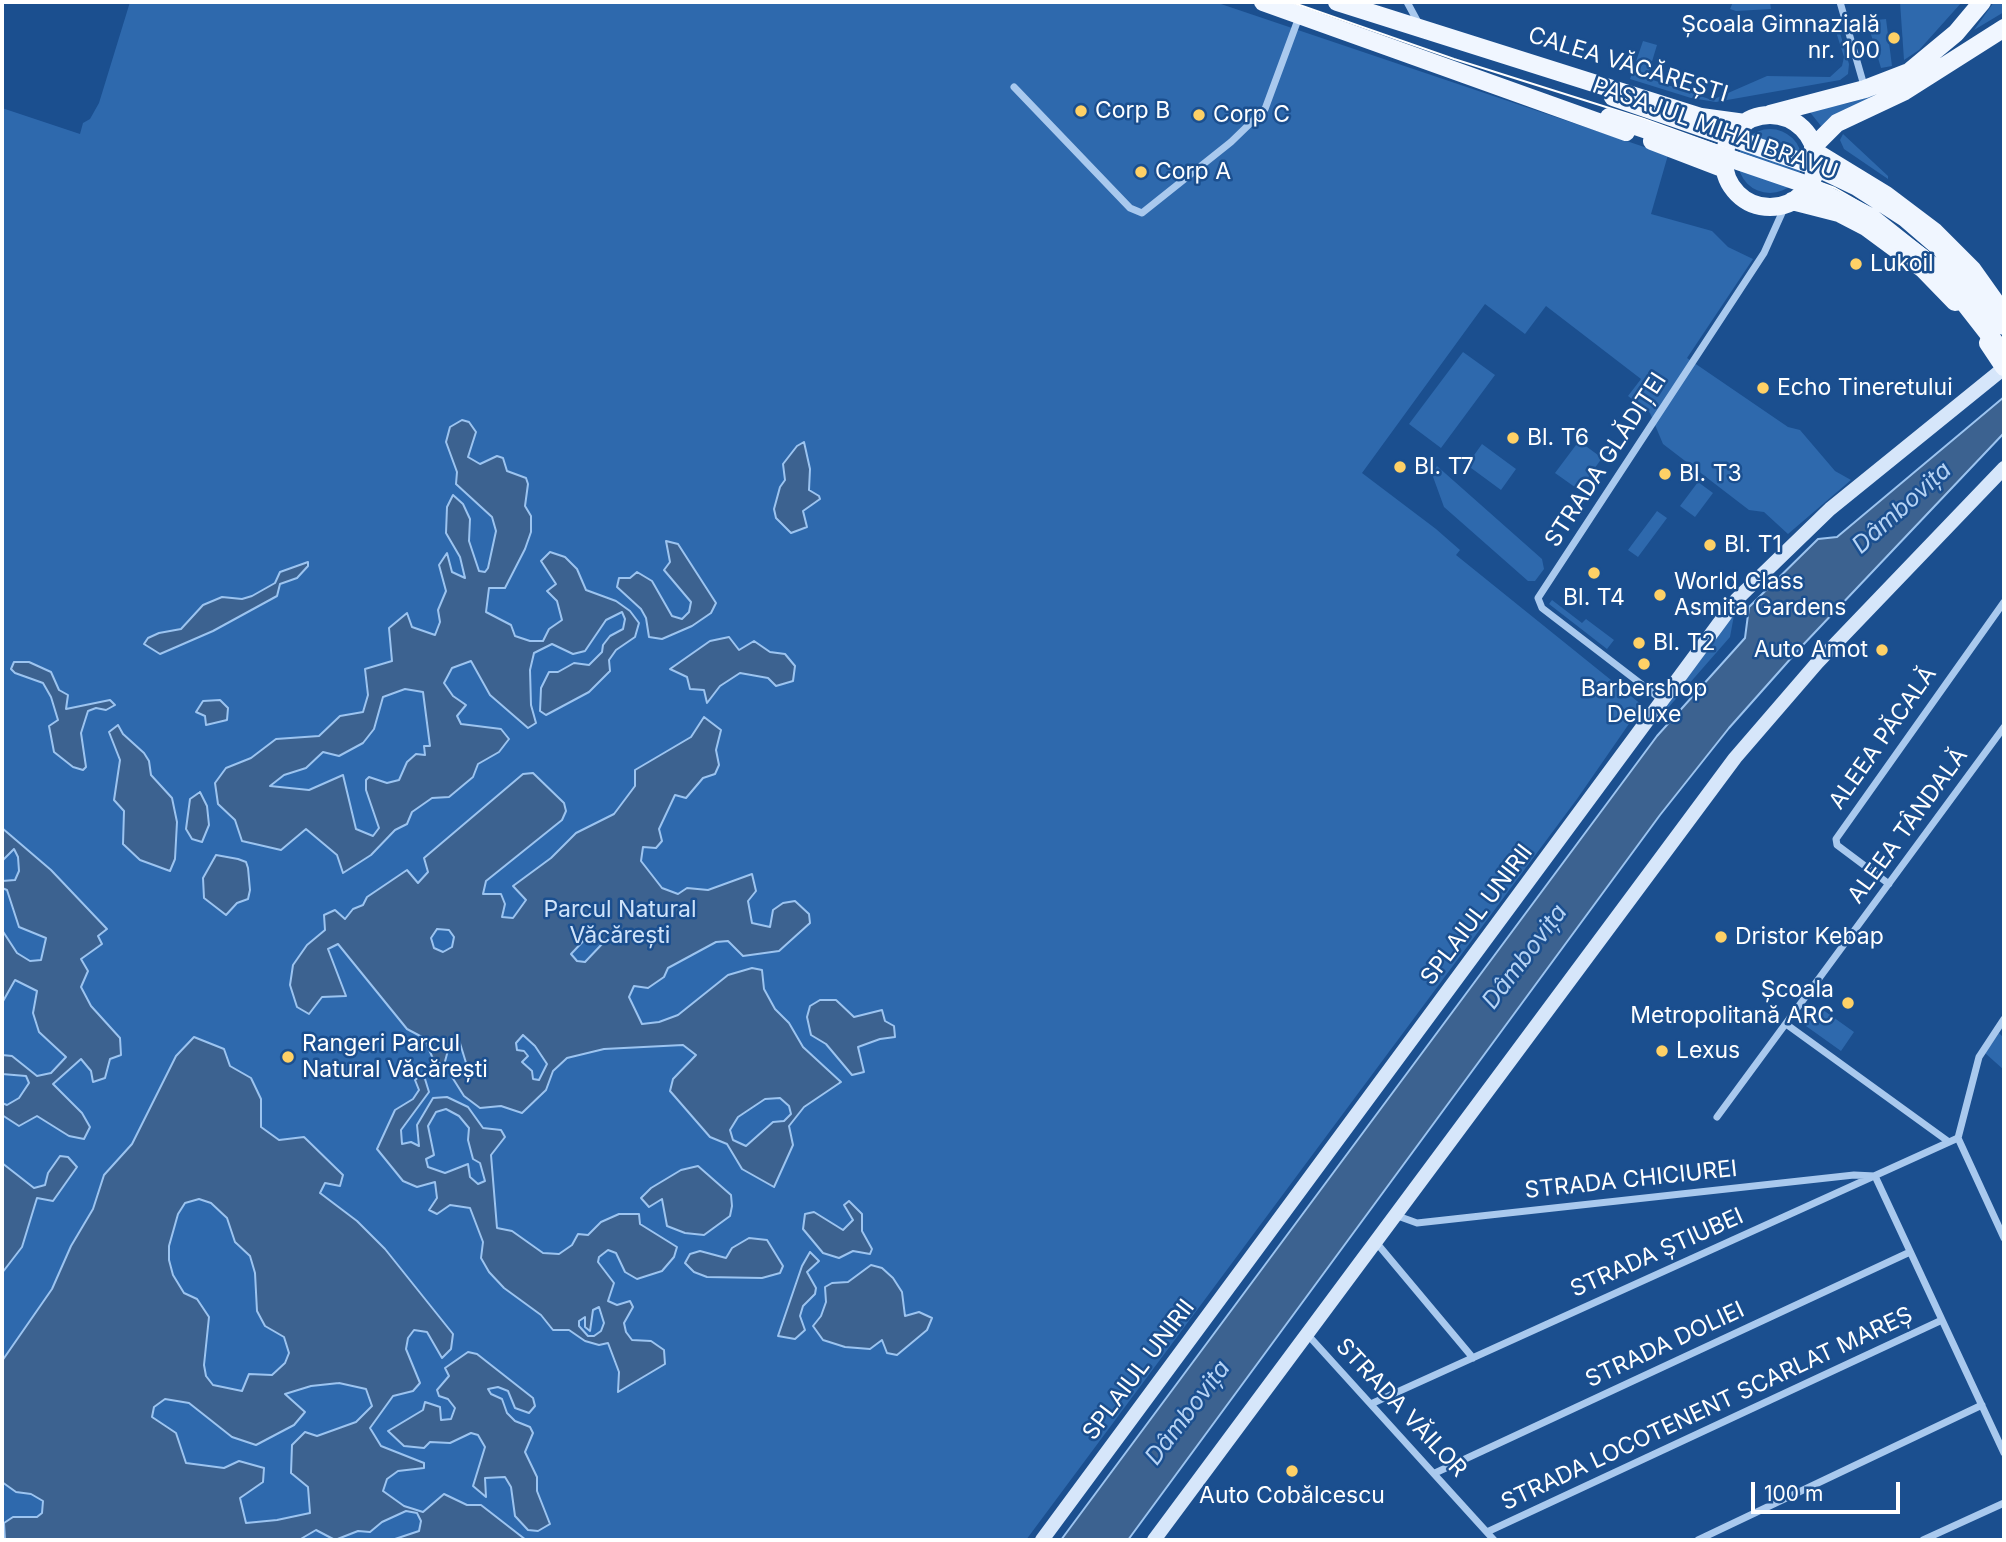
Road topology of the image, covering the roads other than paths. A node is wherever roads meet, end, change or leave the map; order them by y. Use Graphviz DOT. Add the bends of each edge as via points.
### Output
graph roads {
  1 [pos="1264,2"];
  2 [pos="1336,2"];
  3 [pos="1407,2"];
  4 [pos="1840,2"];
  5 [pos="1982,2"];
  6 [pos="1300,14"];
  7 [pos="1413,27"];
  8 [pos="2004,28"];
  9 [pos="1397,47"];
  10 [pos="1490,67"];
  11 [pos="1014,87"];
  12 [pos="1865,89"];
  13 [pos="1763,115"];
  14 [pos="1745,123"];
  15 [pos="1814,149"];
  16 [pos="1725,169"];
  17 [pos="1789,202"];
  18 [pos="2004,314"];
  19 [pos="2004,326"];
  20 [pos="2004,354"];
  21 [pos="2004,367"];
  22 [pos="2004,468"];
  23 [pos="2004,602"];
  24 [pos="1662,700"];
  25 [pos="2004,727"];
  26 [pos="1889,884"];
  27 [pos="2004,1019"];
  28 [pos="1786,1024"];
  29 [pos="1717,1117"];
  30 [pos="1958,1138"];
  31 [pos="1949,1142"];
  32 [pos="1875,1176"];
  33 [pos="1394,1215"];
  34 [pos="2004,1238"];
  35 [pos="1375,1241"];
  36 [pos="1910,1252"];
  37 [pos="1942,1320"];
  38 [pos="1306,1334"];
  39 [pos="1473,1358"];
  40 [pos="1373,1404"];
  41 [pos="1982,1405"];
  42 [pos="2004,1453"];
  43 [pos="1435,1473"];
  44 [pos="2004,1503"];
  45 [pos="1487,1532"];
  46 [pos="1042,1540"];
  47 [pos="1154,1540"];
  48 [pos="1494,1540"];
  49 [pos="1698,1540"];
  50 [pos="1923,1540"];
  1 -- 6 [label="main road"];
  2 -- 7 [label="main road, CALEA VĂCĂREȘTI"];
  3 -- 7 [label="street"];
  4 -- 12 [label="street"];
  5 -- 12 [label="main road" via="1922,63 1898,78"];
  6 -- 9 [label="main road"];
  6 -- 11 [label="street" via="1265,109 1142,213 1130,208"];
  7 -- 10 [label="main road, PASAJUL MIHAI BRAVU"];
  7 -- 14 [label="main road, CALEA VĂCĂREȘTI" via="1701,117"];
  8 -- 15 [label="main road" via="1905,92 1837,123"];
  9 -- 10 [label="main road, PASAJUL MIHAI BRAVU"];
  9 -- 16 [label="main road"];
  10 -- 19 [label="main road, PASAJUL MIHAI BRAVU, bridge" via="1811,165 1844,180 1893,209 1930,239 1964,273"];
  10 -- 20 [label="main road, PASAJUL MIHAI BRAVU, bridge" via="1849,204 1884,225 1929,262"];
  12 -- 13 [label="main road"];
  13 -- 14 [label="main road"];
  13 -- 15 [label="main road" via="1794,122"];
  14 -- 16 [label="main road" via="1728,142"];
  15 -- 17 [label="main road" via="1812,178"];
  15 -- 18 [label="main road" via="1935,232 1975,273"];
  16 -- 17 [label="main road" via="1732,187 1748,201 1767,206"];
  17 -- 21 [label="main road" via="1851,219 1909,257 1965,312"];
  17 -- 24 [label="street, STRADA GLĂDIȚEI" via="1764,253 1538,598 1542,608"];
  21 -- 24 [label="main road, SPLAIUL UNIRII" via="1855,487 1782,553 1725,614"];
  22 -- 33 [label="main road" via="1756,733"];
  23 -- 26 [label="street, ALEEA PĂCALĂ" via="1836,839 1837,845"];
  24 -- 46 [label="main road, SPLAIUL UNIRII"];
  25 -- 26 [label="street, ALEEA TÂNDALĂ"];
  26 -- 28 [label="street, ALEEA TÂNDALĂ"];
  27 -- 30 [label="street" via="1979,1057"];
  28 -- 29 [label="street, ALEEA TÂNDALĂ"];
  28 -- 31 [label="street"];
  30 -- 31 [label="street, STRADA ȘTIUBEI"];
  30 -- 34 [label="street"];
  31 -- 32 [label="street, STRADA ȘTIUBEI"];
  32 -- 33 [label="street, STRADA CHICIUREI" via="1417,1223"];
  32 -- 36 [label="street"];
  32 -- 39 [label="street, STRADA ȘTIUBEI"];
  33 -- 35 [label="main road"];
  35 -- 38 [label="main road"];
  35 -- 39 [label="street"];
  36 -- 37 [label="street"];
  36 -- 43 [label="street, STRADA DOLIEI"];
  37 -- 41 [label="street"];
  37 -- 45 [label="street, STRADA LOCOTENENT SCARLAT MAREȘ"];
  38 -- 40 [label="street, STRADA VĂILOR"];
  38 -- 47 [label="main road"];
  39 -- 40 [label="street, STRADA ȘTIUBEI"];
  40 -- 43 [label="street, STRADA VĂILOR"];
  41 -- 42 [label="street"];
  41 -- 49 [label="street"];
  43 -- 45 [label="street, STRADA VĂILOR"];
  44 -- 50 [label="street"];
  45 -- 48 [label="street, STRADA VĂILOR"];
}
